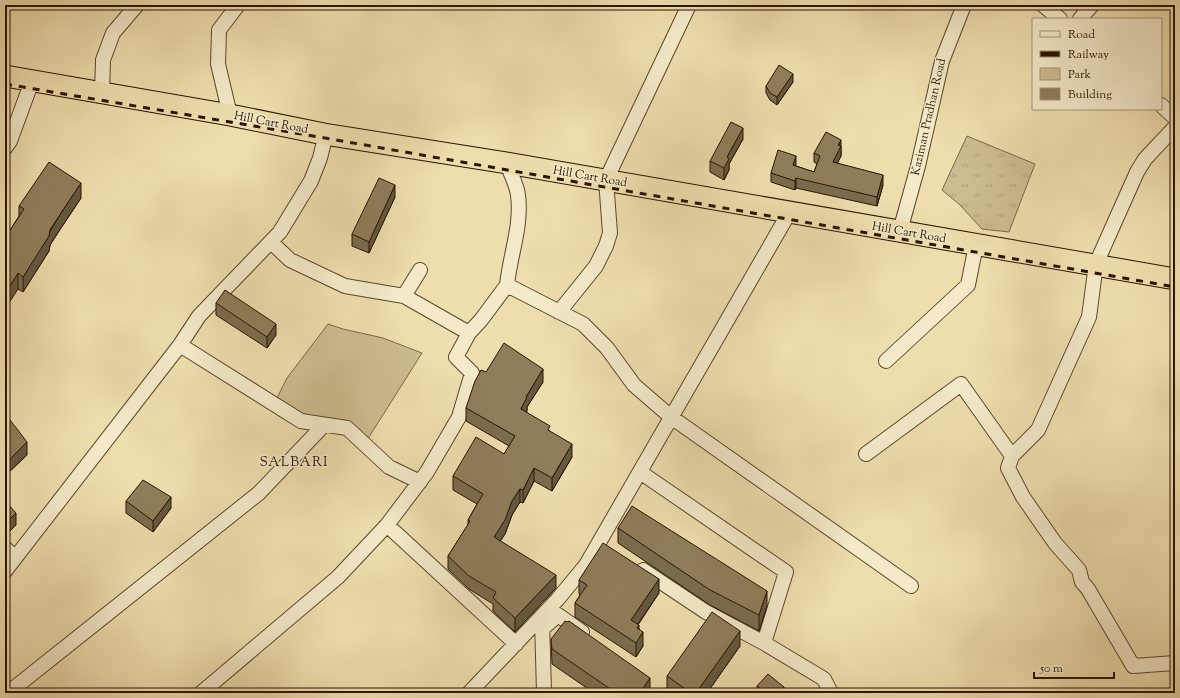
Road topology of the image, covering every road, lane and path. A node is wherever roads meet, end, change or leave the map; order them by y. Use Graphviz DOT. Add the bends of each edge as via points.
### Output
graph roads {
  1 [pos="137,5"];
  2 [pos="689,5"];
  3 [pos="964,5"];
  4 [pos="1043,5"];
  5 [pos="1092,5"];
  6 [pos="235,6"];
  7 [pos="1059,18"];
  8 [pos="1081,18"];
  9 [pos="5,76"];
  10 [pos="32,81"];
  11 [pos="102,94"];
  12 [pos="1162,107"];
  13 [pos="230,115"];
  14 [pos="1175,118"];
  15 [pos="1175,126"];
  16 [pos="324,134"];
  17 [pos="5,148"];
  18 [pos="507,163"];
  19 [pos="606,180"];
  20 [pos="787,212"];
  21 [pos="900,231"];
  22 [pos="271,242"];
  23 [pos="976,245"];
  24 [pos="1096,264"];
  25 [pos="420,270"];
  26 [pos="1175,279"];
  27 [pos="508,286"];
  28 [pos="404,296"];
  29 [pos="559,312"];
  30 [pos="469,333"];
  31 [pos="180,345"];
  32 [pos="886,361"];
  33 [pos="672,417"];
  34 [pos="324,425"];
  35 [pos="866,454"];
  36 [pos="1012,456"];
  37 [pos="640,472"];
  38 [pos="420,482"];
  39 [pos="387,525"];
  40 [pos="600,542"];
  41 [pos="613,550"];
  42 [pos="10,553"];
  43 [pos="633,563"];
  44 [pos="5,571"];
  45 [pos="911,586"];
  46 [pos="542,623"];
  47 [pos="596,642"];
  48 [pos="764,643"];
  49 [pos="516,644"];
  50 [pos="1175,663"];
  51 [pos="8,693"];
  52 [pos="201,693"];
  53 [pos="469,693"];
  54 [pos="544,693"];
  55 [pos="831,693"];
  1 -- 11 [label="street" via="113,33 103,60"];
  2 -- 19 [label="street"];
  3 -- 21 [label="street, Kaziman Pradhan Road" via="942,61"];
  4 -- 7 [label="street"];
  5 -- 8 [label="street"];
  6 -- 13 [label="street" via="219,30 218,64"];
  9 -- 10 [label="highway, Hill Cart Road"];
  10 -- 11 [label="highway, Hill Cart Road"];
  10 -- 17 [label="street" via="10,141"];
  11 -- 13 [label="highway, Hill Cart Road"];
  12 -- 14 [label="street"];
  13 -- 16 [label="highway, Hill Cart Road"];
  15 -- 24 [label="street" via="1140,166"];
  16 -- 18 [label="highway, Hill Cart Road"];
  16 -- 22 [label="street" via="320,158 311,181 280,232"];
  18 -- 19 [label="highway, Hill Cart Road"];
  18 -- 27 [label="street" via="518,193 520,214"];
  19 -- 20 [label="highway, Hill Cart Road"];
  19 -- 29 [label="street" via="610,233 606,246 596,266"];
  20 -- 21 [label="highway, Hill Cart Road"];
  20 -- 33 [label="street" via="785,220"];
  21 -- 23 [label="highway, Hill Cart Road"];
  22 -- 28 [label="street" via="290,260 344,286"];
  22 -- 31 [label="street" via="199,316"];
  23 -- 24 [label="highway, Hill Cart Road"];
  23 -- 32 [label="street" via="968,286"];
  24 -- 26 [label="highway, Hill Cart Road"];
  24 -- 36 [label="street" via="1089,317 1038,430"];
  25 -- 28 [label="street"];
  27 -- 29 [label="street"];
  27 -- 30 [label="street"];
  28 -- 30 [label="street"];
  29 -- 33 [label="street" via="583,324 594,334 634,385"];
  30 -- 38 [label="street" via="456,357 472,373 458,417"];
  31 -- 34 [label="street" via="301,421"];
  31 -- 42 [label="street"];
  33 -- 37 [label="street"];
  33 -- 45 [label="street"];
  34 -- 38 [label="street" via="347,428 389,467"];
  34 -- 51 [label="street" via="259,493"];
  35 -- 36 [label="street" via="961,384"];
  36 -- 50 [label="street" via="1008,468 1023,497 1055,543 1078,570 1082,582 1133,666"];
  37 -- 40 [label="street"];
  37 -- 48 [label="street" via="786,572"];
  38 -- 39 [label="street"];
  39 -- 49 [label="street"];
  39 -- 52 [label="street" via="338,578"];
  40 -- 41 [label="street"];
  40 -- 46 [label="street" via="586,565"];
  42 -- 44 [label="street"];
  43 -- 48 [label="street" via="706,612"];
  46 -- 47 [label="street" via="558,615"];
  46 -- 49 [label="street"];
  46 -- 54 [label="street"];
  48 -- 55 [label="street" via="824,679"];
  49 -- 53 [label="street"];
}
